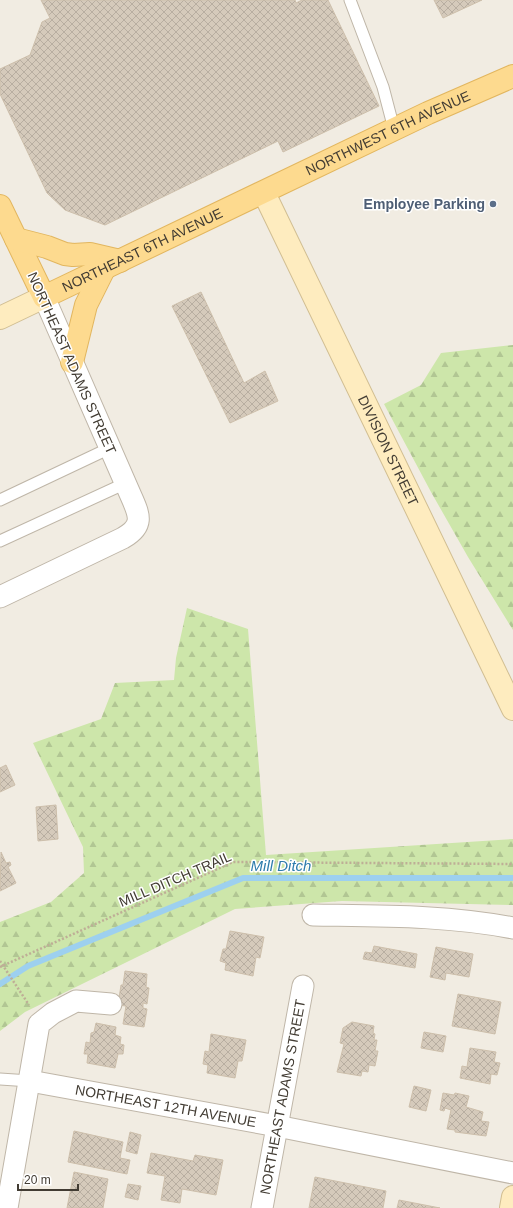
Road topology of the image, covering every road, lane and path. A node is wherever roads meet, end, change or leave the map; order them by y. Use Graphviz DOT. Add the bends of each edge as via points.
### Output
graph roads {
  1 [pos="350,0"];
  2 [pos="513,76"];
  3 [pos="394,129"];
  4 [pos="264,192"];
  5 [pos="0,206"];
  6 [pos="16,239"];
  7 [pos="112,265"];
  8 [pos="44,297"];
  9 [pos="0,318"];
  10 [pos="72,362"];
  11 [pos="110,448"];
  12 [pos="126,483"];
  13 [pos="0,500"];
  14 [pos="0,541"];
  15 [pos="0,597"];
  16 [pos="513,709"];
  17 [pos="513,864"];
  18 [pos="313,914"];
  19 [pos="513,928"];
  20 [pos="0,961"];
  21 [pos="2,967"];
  22 [pos="303,986"];
  23 [pos="20,990"];
  24 [pos="111,1004"];
  25 [pos="0,1079"];
  26 [pos="30,1081"];
  27 [pos="277,1126"];
  28 [pos="513,1173"];
  29 [pos="513,1197"];
  30 [pos="7,1208"];
  31 [pos="262,1208"];
  32 [pos="511,1208"];
  1 -- 3 [label="lane" via="383,87"];
  2 -- 3 [label="main road, NORTHWEST 6TH AVENUE"];
  3 -- 4 [label="main road, NORTHWEST 6TH AVENUE"];
  4 -- 7 [label="main road, NORTHEAST 6TH AVENUE"];
  4 -- 16 [label="street, DIVISION STREET"];
  5 -- 6 [label="main road, NORTHEAST ADAMS STREET"];
  6 -- 7 [label="main road" via="65,254 90,254"];
  6 -- 8 [label="main road, NORTHEAST ADAMS STREET"];
  7 -- 8 [label="main road, NORTHEAST 6TH AVENUE"];
  7 -- 10 [label="main road" via="86,305"];
  8 -- 9 [label="street, NORTHEAST 6TH AVENUE"];
  8 -- 10 [label="street, NORTHEAST ADAMS STREET"];
  10 -- 11 [label="street, NORTHEAST ADAMS STREET"];
  11 -- 12 [label="street, NORTHEAST ADAMS STREET"];
  11 -- 13 [label="lane"];
  12 -- 14 [label="lane"];
  12 -- 15 [label="street, NORTHEAST ADAMS STREET" via="139,513 132,532"];
  17 -- 21 [label="path, MILL DITCH TRAIL" via="233,862"];
  18 -- 19 [label="street" via="416,917"];
  20 -- 21 [label="path"];
  21 -- 23 [label="path"];
  22 -- 27 [label="street, NORTHEAST ADAMS STREET"];
  24 -- 26 [label="street" via="76,1001 39,1024"];
  25 -- 26 [label="lane"];
  26 -- 27 [label="street, NORTHEAST 12TH AVENUE"];
  26 -- 30 [label="street"];
  27 -- 28 [label="street, NORTHEAST 12TH AVENUE"];
  27 -- 31 [label="street, NORTHEAST ADAMS STREET"];
  29 -- 32 [label="street"];
}
